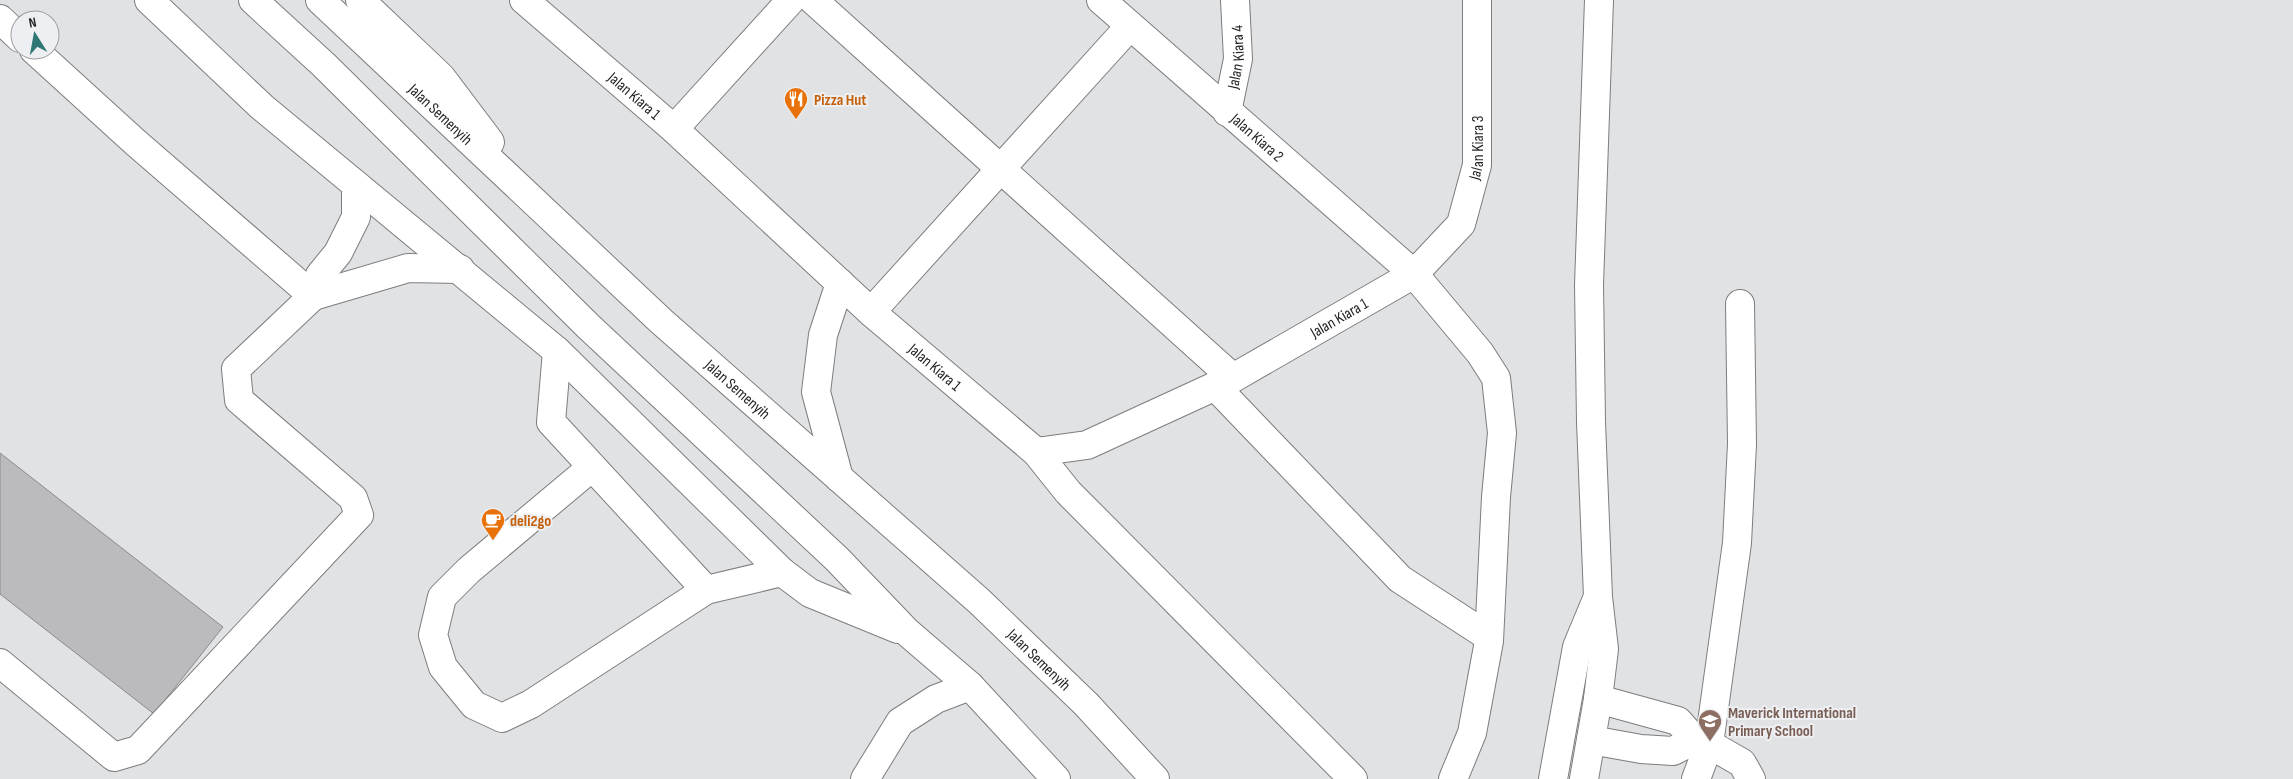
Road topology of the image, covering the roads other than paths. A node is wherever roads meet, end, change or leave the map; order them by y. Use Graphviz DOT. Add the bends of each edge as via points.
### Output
graph roads {
  1 [pos="149,0"];
  2 [pos="253,0"];
  3 [pos="320,0"];
  4 [pos="360,0"];
  5 [pos="524,0"];
  6 [pos="791,0"];
  7 [pos="813,0"];
  8 [pos="1100,0"];
  9 [pos="1235,0"];
  10 [pos="1477,0"];
  11 [pos="1599,0"];
  12 [pos="0,19"];
  13 [pos="1130,26"];
  14 [pos="10,28"];
  15 [pos="45,60"];
  16 [pos="1227,112"];
  17 [pos="674,129"];
  18 [pos="1000,169"];
  19 [pos="356,186"];
  20 [pos="535,203"];
  21 [pos="460,270"];
  22 [pos="1414,274"];
  23 [pos="840,283"];
  24 [pos="313,296"];
  25 [pos="1740,304"];
  26 [pos="871,312"];
  27 [pos="557,351"];
  28 [pos="1224,382"];
  29 [pos="1036,452"];
  30 [pos="592,467"];
  31 [pos="839,478"];
  32 [pos="782,572"];
  33 [pos="706,590"];
  34 [pos="1598,598"];
  35 [pos="907,632"];
  36 [pos="1489,637"];
  37 [pos="0,663"];
  38 [pos="970,686"];
  39 [pos="1598,699"];
  40 [pos="1591,740"];
  41 [pos="1702,742"];
  42 [pos="865,779"];
  43 [pos="1056,779"];
  44 [pos="1155,779"];
  45 [pos="1353,779"];
  46 [pos="1454,779"];
  47 [pos="1553,779"];
  48 [pos="1584,779"];
  49 [pos="1696,779"];
  50 [pos="1751,779"];
  1 -- 19 [label="main road" via="262,107"];
  2 -- 35 [label="main road" via="324,65 588,326 837,559"];
  3 -- 20 [label="main road, Jalan Semenyih"];
  4 -- 20 [label="main road" via="441,77"];
  5 -- 17 [label="main road, Jalan Kiara 1"];
  6 -- 17 [label="main road"];
  7 -- 18 [label="main road"];
  8 -- 13 [label="main road, Jalan Kiara 2"];
  9 -- 16 [label="main road, Jalan Kiara 4" via="1238,59"];
  10 -- 22 [label="main road, Jalan Kiara 3" via="1477,165 1461,224"];
  11 -- 34 [label="main road" via="1589,285"];
  12 -- 14 [label="main road"];
  13 -- 16 [label="main road, Jalan Kiara 2"];
  13 -- 18 [label="main road"];
  15 -- 24 [label="main road"];
  16 -- 22 [label="main road, Jalan Kiara 2"];
  17 -- 23 [label="main road, Jalan Kiara 1"];
  18 -- 26 [label="main road"];
  18 -- 28 [label="main road"];
  19 -- 21 [label="main road"];
  19 -- 24 [label="main road" via="356,217 338,253 320,274"];
  20 -- 31 [label="main road, Jalan Semenyih" via="661,322"];
  21 -- 24 [label="main road" via="408,268"];
  21 -- 27 [label="main road"];
  22 -- 28 [label="main road, Jalan Kiara 1"];
  22 -- 36 [label="main road, Jalan Kiara 2" via="1480,352 1496,378 1502,433"];
  23 -- 26 [label="main road, Jalan Kiara 1"];
  23 -- 31 [label="main road" via="823,335 816,392"];
  24 -- 37 [label="main road" via="236,369 240,400 353,498 359,515 138,750 114,757"];
  25 -- 41 [label="main road" via="1742,444 1737,543"];
  26 -- 29 [label="main road, Jalan Kiara 1"];
  27 -- 30 [label="main road" via="551,422"];
  27 -- 32 [label="main road"];
  28 -- 29 [label="main road, Jalan Kiara 1" via="1087,445"];
  28 -- 36 [label="main road" via="1400,579"];
  29 -- 45 [label="main road" via="1068,492"];
  30 -- 33 [label="main road"];
  30 -- 33 [label="main road" via="469,570 442,597 432,635 443,667 474,706 502,718 531,704"];
  31 -- 44 [label="main road, Jalan Semenyih" via="986,608 1086,704"];
  32 -- 33 [label="main road"];
  32 -- 35 [label="main road" via="810,593"];
  34 -- 39 [label="main road" via="1604,650"];
  34 -- 47 [label="main road" via="1577,647"];
  35 -- 38 [label="main road"];
  36 -- 46 [label="main road, Jalan Kiara 2" via="1472,733"];
  38 -- 42 [label="main road" via="936,699 900,722"];
  38 -- 43 [label="main road"];
  39 -- 40 [label="main road"];
  39 -- 41 [label="main road" via="1678,721"];
  40 -- 41 [label="main road" via="1673,751"];
  40 -- 48 [label="main road"];
  41 -- 49 [label="main road"];
  41 -- 50 [label="main road" via="1742,763"];
}
